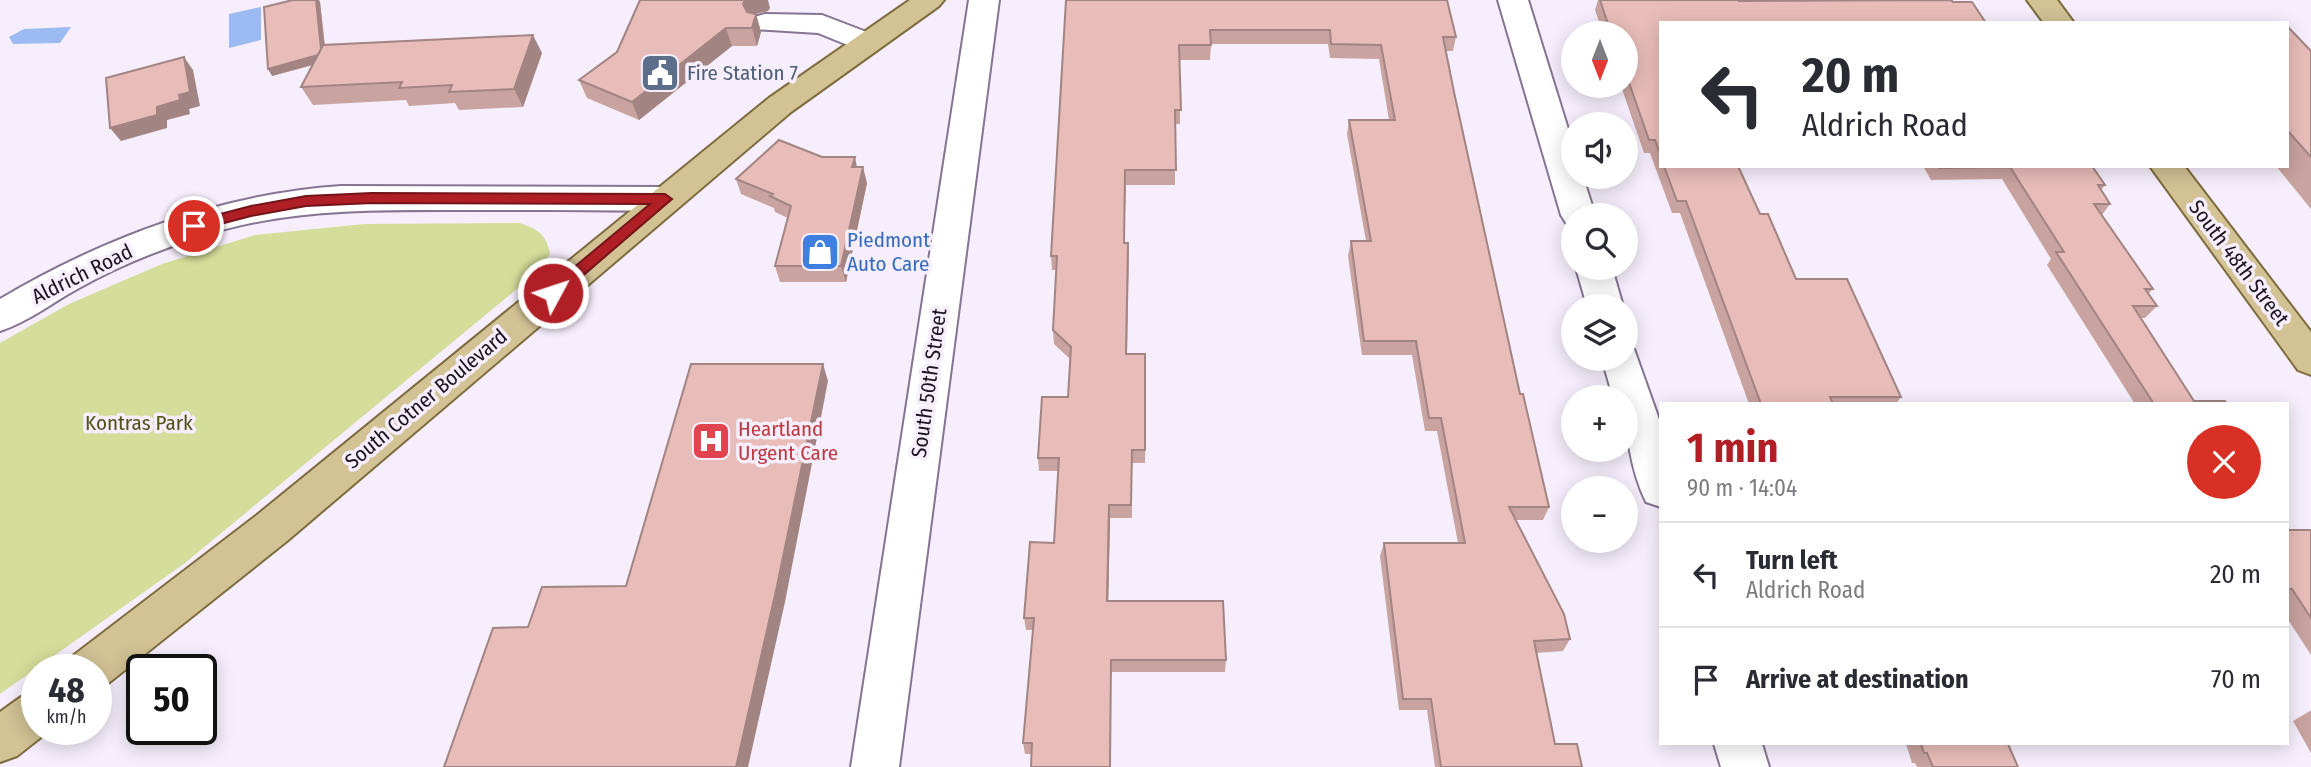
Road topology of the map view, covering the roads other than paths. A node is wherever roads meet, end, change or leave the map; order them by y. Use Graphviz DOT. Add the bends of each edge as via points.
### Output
graph roads {
  1 [pos="929,0"];
  2 [pos="984,0"];
  3 [pos="1513,0"];
  4 [pos="2042,0"];
  5 [pos="2058,21"];
  6 [pos="765,23"];
  7 [pos="866,42"];
  8 [pos="2167,168"];
  9 [pos="665,199"];
  10 [pos="1574,203"];
  11 [pos="0,317"];
  12 [pos="2311,360"];
  13 [pos="1625,371"];
  14 [pos="1659,483"];
  15 [pos="111,654"];
  16 [pos="21,724"];
  17 [pos="0,740"];
  18 [pos="1738,745"];
  19 [pos="875,767"];
  20 [pos="1745,767"];
  1 -- 7 [label="main road, South Cotner Boulevard"];
  2 -- 19 [label="street, South 50th Street"];
  3 -- 10 [label="street"];
  4 -- 5 [label="main road"];
  6 -- 7 [label="street" via="822,24"];
  7 -- 9 [label="main road, South Cotner Boulevard"];
  8 -- 12 [label="main road, South 48th Street"];
  9 -- 11 [label="street, Aldrich Road" via="306,201 194,226 122,252"];
  9 -- 15 [label="main road, South Cotner Boulevard" via="272,528"];
  13 -- 14 [label="street"];
  16 -- 17 [label="main road"];
  18 -- 20 [label="street"];
}
